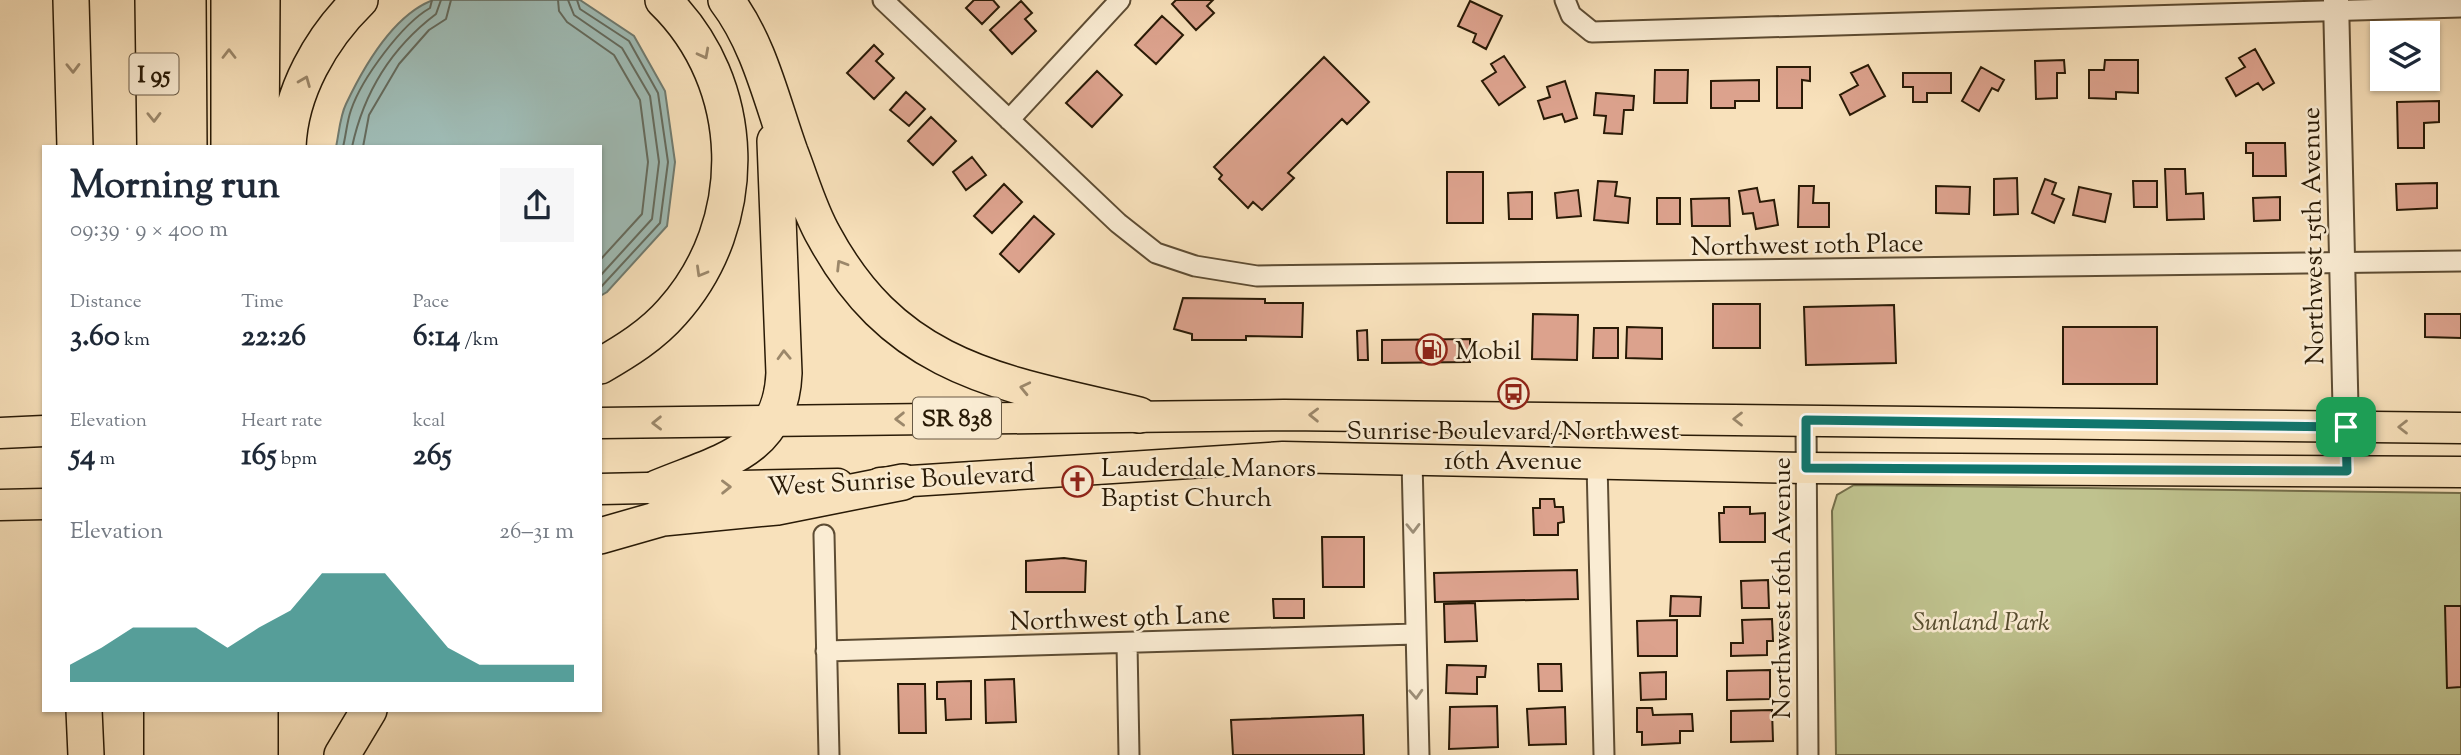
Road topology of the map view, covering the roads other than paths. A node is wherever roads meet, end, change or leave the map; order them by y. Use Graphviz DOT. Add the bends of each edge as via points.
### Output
graph roads {
  1 [pos="71,0"];
  2 [pos="153,0"];
  3 [pos="188,0"];
  4 [pos="229,0"];
  5 [pos="262,0"];
  6 [pos="360,0"];
  7 [pos="663,0"];
  8 [pos="726,0"];
  9 [pos="883,0"];
  10 [pos="1120,0"];
  11 [pos="2336,4"];
  12 [pos="1568,7"];
  13 [pos="2461,7"];
  14 [pos="771,100"];
  15 [pos="1009,120"];
  16 [pos="75,145"];
  17 [pos="155,145"];
  18 [pos="189,145"];
  19 [pos="229,145"];
  20 [pos="261,145"];
  21 [pos="288,145"];
  22 [pos="2461,261"];
  23 [pos="2342,264"];
  24 [pos="602,365"];
  25 [pos="1139,415"];
  26 [pos="1806,420"];
  27 [pos="774,421"];
  28 [pos="602,423"];
  29 [pos="2346,427"];
  30 [pos="2461,428"];
  31 [pos="42,431"];
  32 [pos="0,432"];
  33 [pos="1412,460"];
  34 [pos="1597,463"];
  35 [pos="1806,468"];
  36 [pos="2347,471"];
  37 [pos="2461,472"];
  38 [pos="903,482"];
  39 [pos="657,488"];
  40 [pos="602,489"];
  41 [pos="0,505"];
  42 [pos="42,505"];
  43 [pos="602,535"];
  44 [pos="824,535"];
  45 [pos="1415,634"];
  46 [pos="1127,644"];
  47 [pos="826,651"];
  48 [pos="84,712"];
  49 [pos="162,712"];
  50 [pos="195,712"];
  51 [pos="227,712"];
  52 [pos="260,712"];
  53 [pos="368,712"];
  54 [pos="86,755"];
  55 [pos="162,755"];
  56 [pos="196,755"];
  57 [pos="227,755"];
  58 [pos="260,755"];
  59 [pos="342,755"];
  60 [pos="829,755"];
  61 [pos="1129,755"];
  62 [pos="1419,755"];
  63 [pos="1604,755"];
  64 [pos="1808,755"];
  1 -- 16 [label="highway, one-way"];
  2 -- 17 [label="highway, I 95, one-way"];
  3 -- 18 [label="highway"];
  19 -- 4 [label="highway, one-way"];
  5 -- 20 [label="highway"];
  21 -- 6 [label="highway, one-way" via="291,119 314,60"];
  7 -- 24 [label="highway, one-way" via="701,48 718,85 728,124 729,192 712,249 685,296 655,329"];
  8 -- 14 [label="highway" via="745,31"];
  9 -- 15 [label="street, Northwest 10th Place"];
  10 -- 15 [label="street"];
  11 -- 12 [label="street" via="1592,32"];
  11 -- 13 [label="street"];
  11 -- 23 [label="street, Northwest 15th Avenue"];
  25 -- 14 [label="highway, one-way" via="980,375 942,359 901,330 863,295 822,233"];
  27 -- 14 [label="highway, one-way" via="784,373"];
  15 -- 23 [label="street, Northwest 10th Place" via="1156,253 1195,266 1257,276"];
  22 -- 23 [label="street, Northwest 10th Place"];
  23 -- 29 [label="street, Northwest 15th Avenue"];
  26 -- 25 [label="main road, SR 838, one-way"];
  25 -- 27 [label="main road, SR 838, one-way"];
  26 -- 29 [label="main road, SR 838"];
  26 -- 35 [label="street, Northwest 16th Avenue"];
  27 -- 28 [label="main road, SR 838, one-way"];
  27 -- 39 [label="highway" via="731,457"];
  30 -- 29 [label="main road, SR 838, one-way"];
  29 -- 36 [label="street, Northwest 15th Avenue"];
  31 -- 32 [label="main road"];
  33 -- 34 [label="main road, West Sunrise Boulevard / SR 838"];
  33 -- 38 [label="main road, West Sunrise Boulevard / SR 838" via="1283,457"];
  33 -- 45 [label="street, one-way"];
  34 -- 35 [label="main road, West Sunrise Boulevard / SR 838"];
  34 -- 63 [label="street"];
  35 -- 36 [label="main road, West Sunrise Boulevard / SR 838"];
  35 -- 64 [label="street, Northwest 16th Avenue"];
  36 -- 37 [label="main road, West Sunrise Boulevard / SR 838"];
  39 -- 38 [label="main road, West Sunrise Boulevard / SR 838, one-way"];
  38 -- 43 [label="highway" via="777,507 663,518"];
  39 -- 40 [label="main road, West Sunrise Boulevard / SR 838"];
  41 -- 42 [label="main road"];
  44 -- 47 [label="street"];
  45 -- 46 [label="street, Northwest 9th Lane"];
  45 -- 62 [label="street, one-way"];
  46 -- 47 [label="street, Northwest 9th Lane"];
  46 -- 61 [label="street"];
  47 -- 60 [label="street"];
  48 -- 54 [label="highway"];
  49 -- 55 [label="highway"];
  50 -- 56 [label="highway"];
  51 -- 57 [label="highway"];
  52 -- 58 [label="highway"];
  53 -- 59 [label="highway"];
}
